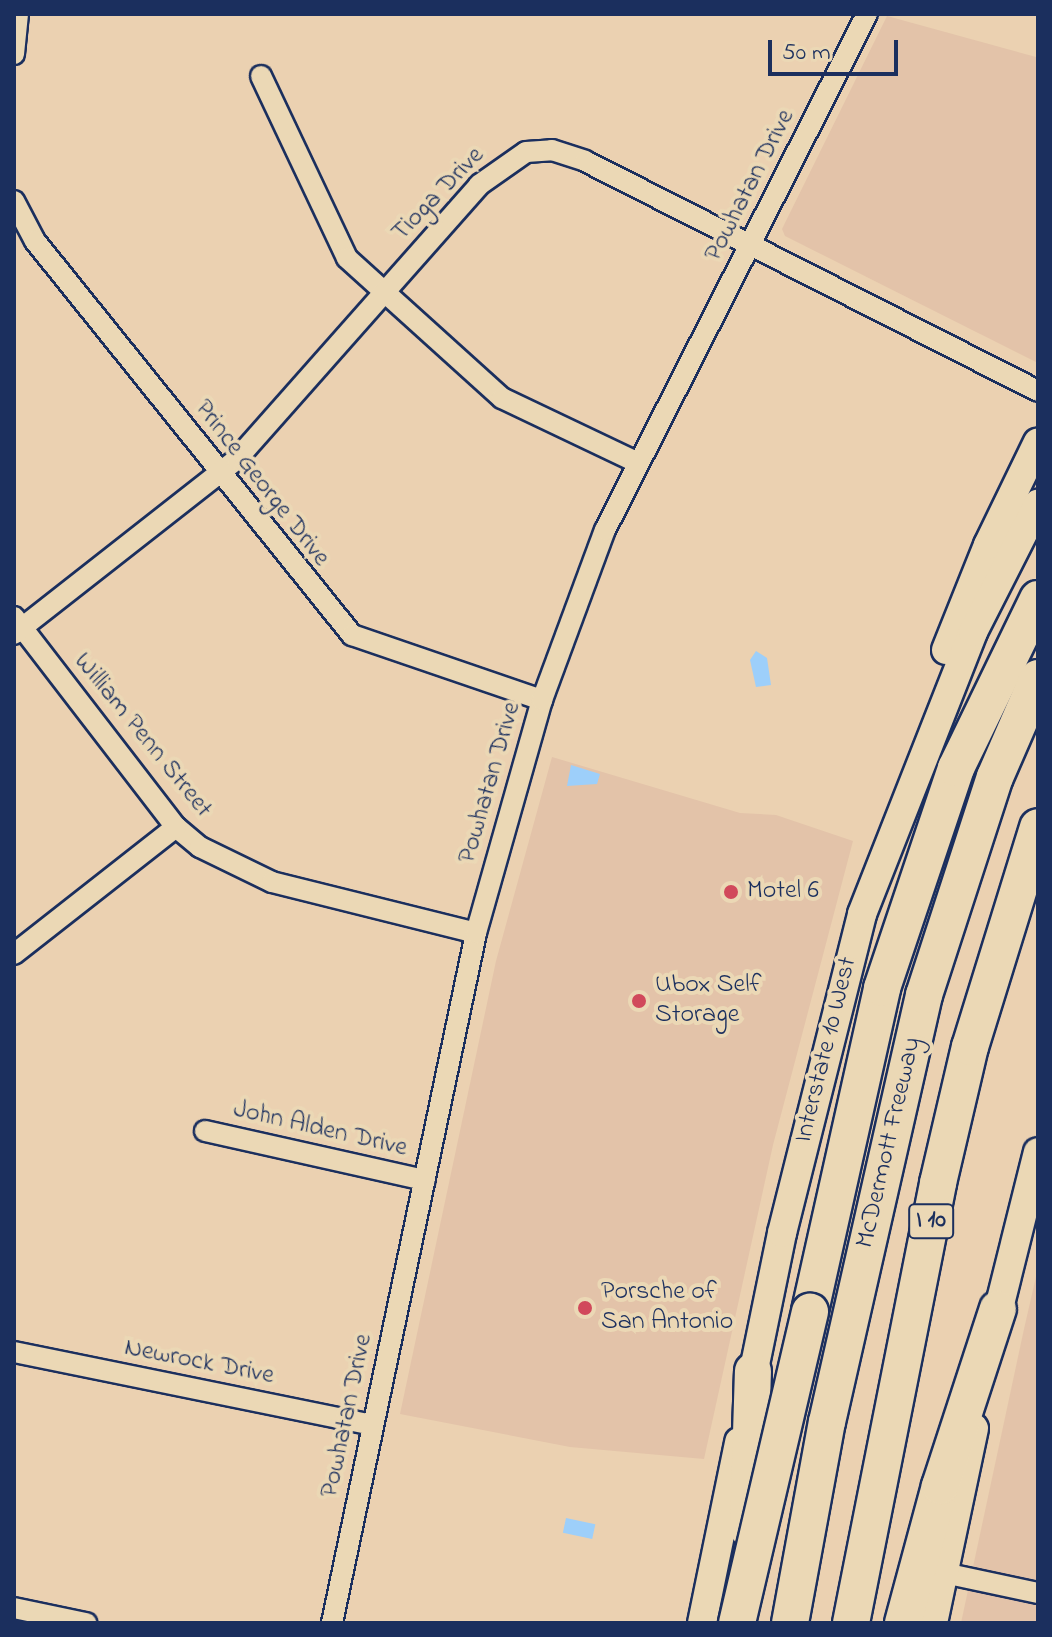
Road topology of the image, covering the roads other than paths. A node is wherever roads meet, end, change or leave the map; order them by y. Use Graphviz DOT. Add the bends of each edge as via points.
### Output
graph roads {
  1 [pos="18,14"];
  2 [pos="867,14"];
  3 [pos="14,54"];
  4 [pos="261,76"];
  5 [pos="14,201"];
  6 [pos="750,245"];
  7 [pos="384,293"];
  8 [pos="1038,391"];
  9 [pos="1038,442"];
  10 [pos="638,463"];
  11 [pos="219,474"];
  12 [pos="1038,504"];
  13 [pos="1038,599"];
  14 [pos="17,626"];
  15 [pos="1038,678"];
  16 [pos="542,700"];
  17 [pos="176,827"];
  18 [pos="1038,827"];
  19 [pos="862,914"];
  20 [pos="476,933"];
  21 [pos="14,954"];
  22 [pos="205,1131"];
  23 [pos="1038,1152"];
  24 [pos="425,1180"];
  25 [pos="998,1309"];
  26 [pos="14,1352"];
  27 [pos="753,1371"];
  28 [pos="373,1425"];
  29 [pos="944,1573"];
  30 [pos="1038,1593"];
  31 [pos="14,1608"];
  32 [pos="86,1623"];
  33 [pos="332,1623"];
  34 [pos="702,1623"];
  35 [pos="739,1623"];
  36 [pos="790,1623"];
  37 [pos="851,1623"];
  38 [pos="903,1623"];
  39 [pos="933,1623"];
  1 -- 3 [label="street"];
  2 -- 6 [label="street, Powhatan Drive"];
  4 -- 7 [label="street" via="335,240"];
  5 -- 11 [label="street, Prince George Drive" via="35,241"];
  6 -- 7 [label="street, Tioga Drive" via="585,161 537,149 491,173"];
  6 -- 8 [label="street, Tioga Drive"];
  6 -- 10 [label="street, Powhatan Drive"];
  7 -- 10 [label="street" via="502,398"];
  7 -- 11 [label="street, Tioga Drive"];
  9 -- 19 [label="main road" via="988,545 938,670 884,829"];
  10 -- 16 [label="street, Powhatan Drive" via="605,530"];
  11 -- 14 [label="street, Tioga Drive"];
  11 -- 16 [label="street, Prince George Drive" via="352,635"];
  12 -- 19 [label="main road, Interstate 10 West" via="973,632"];
  13 -- 35 [label="highway, bridge" via="956,768 882,988"];
  14 -- 17 [label="street, William Penn Street"];
  15 -- 36 [label="highway, McDermott Freeway / I 10" via="995,777 924,995 827,1422"];
  16 -- 20 [label="street, Powhatan Drive"];
  17 -- 20 [label="street, William Penn Street" via="243,872"];
  17 -- 21 [label="street"];
  18 -- 37 [label="highway, I 10" via="970,1047 938,1183"];
  19 -- 27 [label="main road, Interstate 10 West"];
  20 -- 24 [label="street, Powhatan Drive"];
  22 -- 24 [label="street, John Alden Drive"];
  23 -- 25 [label="main road"];
  24 -- 28 [label="street, Powhatan Drive"];
  25 -- 29 [label="main road"];
  25 -- 38 [label="highway" via="940,1486"];
  26 -- 28 [label="street, Newrock Drive"];
  27 -- 34 [label="main road, Interstate 10 West"];
  27 -- 35 [label="highway" via="752,1477"];
  28 -- 33 [label="street, Powhatan Drive"];
  29 -- 30 [label="street"];
  29 -- 39 [label="main road"];
  31 -- 32 [label="street"];
}
